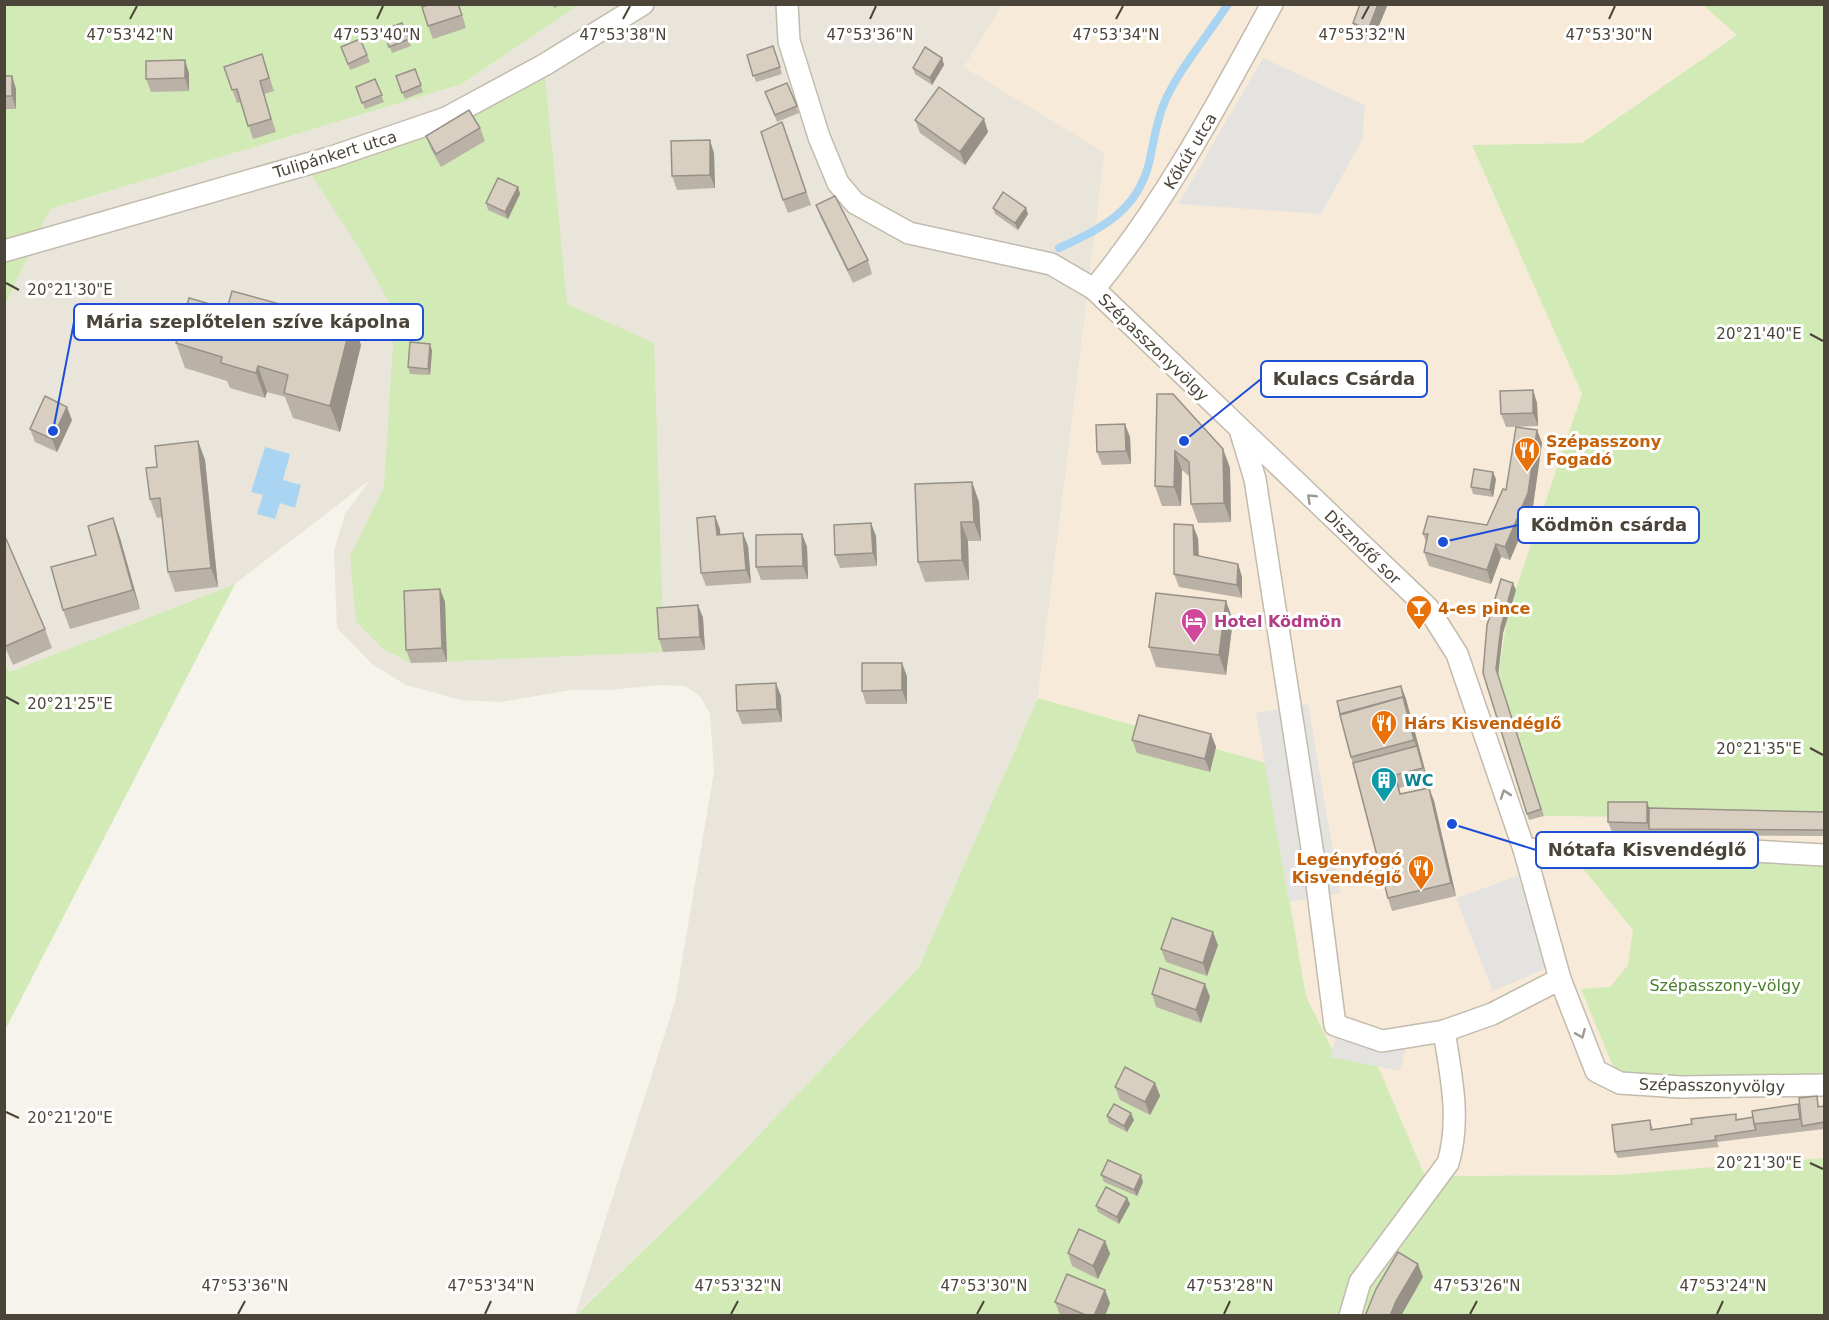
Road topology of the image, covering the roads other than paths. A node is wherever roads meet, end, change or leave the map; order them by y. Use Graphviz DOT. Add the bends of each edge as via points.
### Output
graph roads {
  1 [pos="643,4"];
  2 [pos="787,4"];
  3 [pos="1272,4"];
  4 [pos="4,251"];
  5 [pos="1094,289"];
  6 [pos="1240,430"];
  7 [pos="1524,849"];
  8 [pos="1824,855"];
  9 [pos="1560,979"];
  10 [pos="1444,1031"];
  11 [pos="1824,1085"];
  12 [pos="1350,1316"];
  1 -- 4 [label="street, Tulipánkert utca" via="544,65 446,118 332,157"];
  2 -- 5 [label="street, Szépasszonyvölgy" via="789,41 819,137 837,183 855,202 909,233 1051,264"];
  3 -- 5 [label="street, Kőkút utca" via="1160,202"];
  5 -- 6 [label="street, Szépasszonyvölgy"];
  7 -- 6 [label="street, Disznófő sor, one-way" via="1457,654 1428,608"];
  6 -- 10 [label="street" via="1255,478 1335,1025 1382,1041"];
  7 -- 8 [label="street" via="1563,851 1647,845"];
  7 -- 9 [label="street, Szépasszonyvölgy"];
  9 -- 10 [label="street" via="1492,1014"];
  9 -- 11 [label="street, Szépasszonyvölgy, one-way" via="1596,1071 1620,1083 1681,1087"];
  10 -- 12 [label="street" via="1453,1093 1454,1143 1448,1163 1360,1282"];
}
